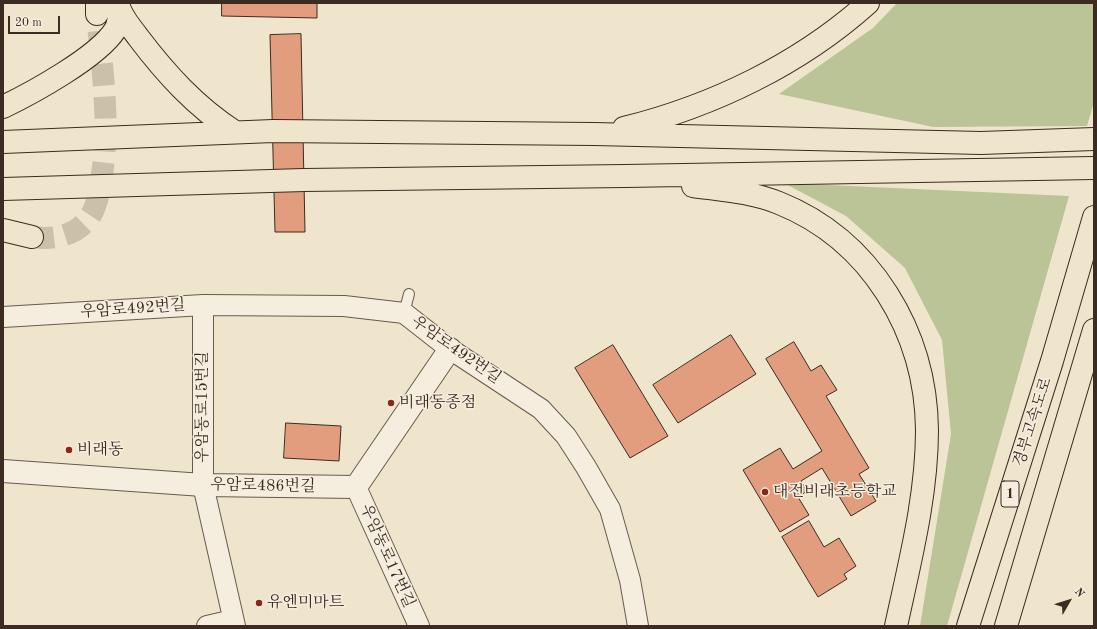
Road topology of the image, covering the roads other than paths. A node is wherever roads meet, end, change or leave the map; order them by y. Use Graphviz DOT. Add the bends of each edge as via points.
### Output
graph roads {
  1 [pos="868,3"];
  2 [pos="119,6"];
  3 [pos="3,107"];
  4 [pos="235,132"];
  5 [pos="594,134"];
  6 [pos="1094,139"];
  7 [pos="3,142"];
  8 [pos="1094,168"];
  9 [pos="625,176"];
  10 [pos="3,189"];
  11 [pos="1094,217"];
  12 [pos="3,230"];
  13 [pos="32,237"];
  14 [pos="409,294"];
  15 [pos="203,305"];
  16 [pos="404,313"];
  17 [pos="3,317"];
  18 [pos="1094,330"];
  19 [pos="450,349"];
  20 [pos="3,471"];
  21 [pos="203,485"];
  22 [pos="356,487"];
  23 [pos="234,623"];
  24 [pos="207,626"];
  25 [pos="418,626"];
  26 [pos="638,626"];
  27 [pos="896,626"];
  28 [pos="968,626"];
  29 [pos="1006,626"];
  1 -- 5 [label="main road" via="828,36 766,74 659,119"];
  2 -- 3 [label="main road" via="115,30 92,53 43,86"];
  2 -- 4 [label="main road" via="152,56 175,82 208,114"];
  4 -- 5 [label="main road"];
  4 -- 7 [label="main road"];
  5 -- 6 [label="main road" via="981,143"];
  8 -- 9 [label="main road"];
  9 -- 10 [label="main road" via="304,180"];
  9 -- 27 [label="main road" via="739,192 780,204 820,226 850,249 879,280 889,295 910,339 918,364 924,389 927,430 919,517"];
  11 -- 28 [label="main road, 경부고속도로 / 1" via="1052,361"];
  12 -- 13 [label="main road"];
  14 -- 16 [label="lane"];
  15 -- 16 [label="street, 우암로492번길" via="344,306"];
  15 -- 17 [label="street, 우암로492번길"];
  15 -- 21 [label="street, 우암동로15번길"];
  16 -- 19 [label="street, 우암로492번길"];
  18 -- 29 [label="main road, 경부고속도로 / 1"];
  19 -- 22 [label="street"];
  19 -- 26 [label="street, 우암로492번길" via="541,409 570,442 610,509 630,580"];
  20 -- 21 [label="street, 우암로486번길"];
  21 -- 22 [label="street, 우암로486번길"];
  21 -- 23 [label="street, 우암동로15번길"];
  22 -- 25 [label="street, 우암동로17번길"];
  23 -- 24 [label="street"];
}
